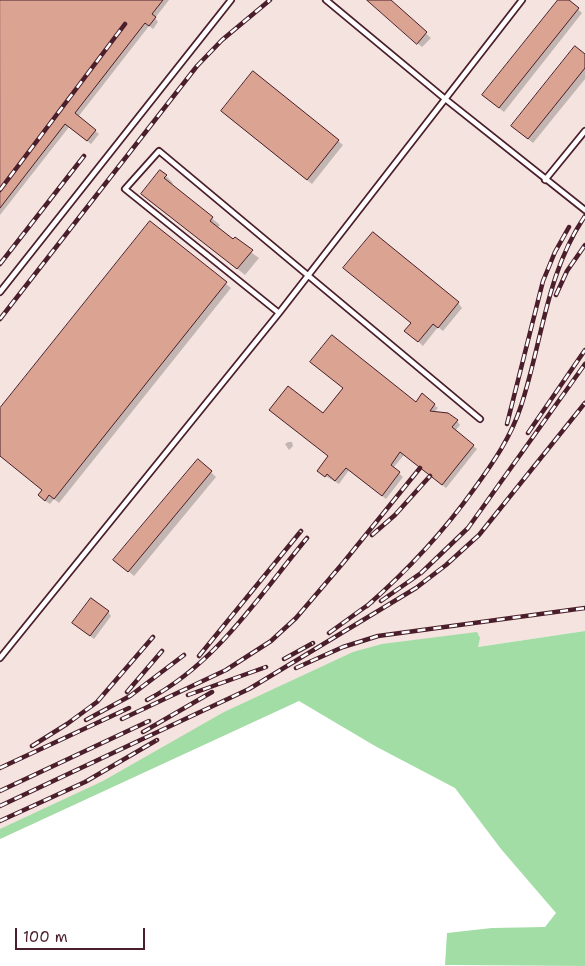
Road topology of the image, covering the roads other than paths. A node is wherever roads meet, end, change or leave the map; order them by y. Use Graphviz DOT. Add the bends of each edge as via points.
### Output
graph roads {
  1 [pos="232,0"];
  2 [pos="326,0"];
  3 [pos="522,0"];
  4 [pos="444,98"];
  5 [pos="585,131"];
  6 [pos="545,180"];
  7 [pos="585,210"];
  8 [pos="308,274"];
  9 [pos="0,292"];
  10 [pos="279,313"];
  11 [pos="480,419"];
  12 [pos="0,658"];
  1 -- 9 [label="lane"];
  2 -- 4 [label="lane"];
  3 -- 4 [label="lane"];
  4 -- 6 [label="lane"];
  4 -- 8 [label="lane"];
  5 -- 6 [label="lane"];
  6 -- 7 [label="lane"];
  8 -- 10 [label="lane"];
  8 -- 10 [label="lane" via="159,151 125,189"];
  8 -- 11 [label="lane"];
  10 -- 12 [label="lane"];
}
